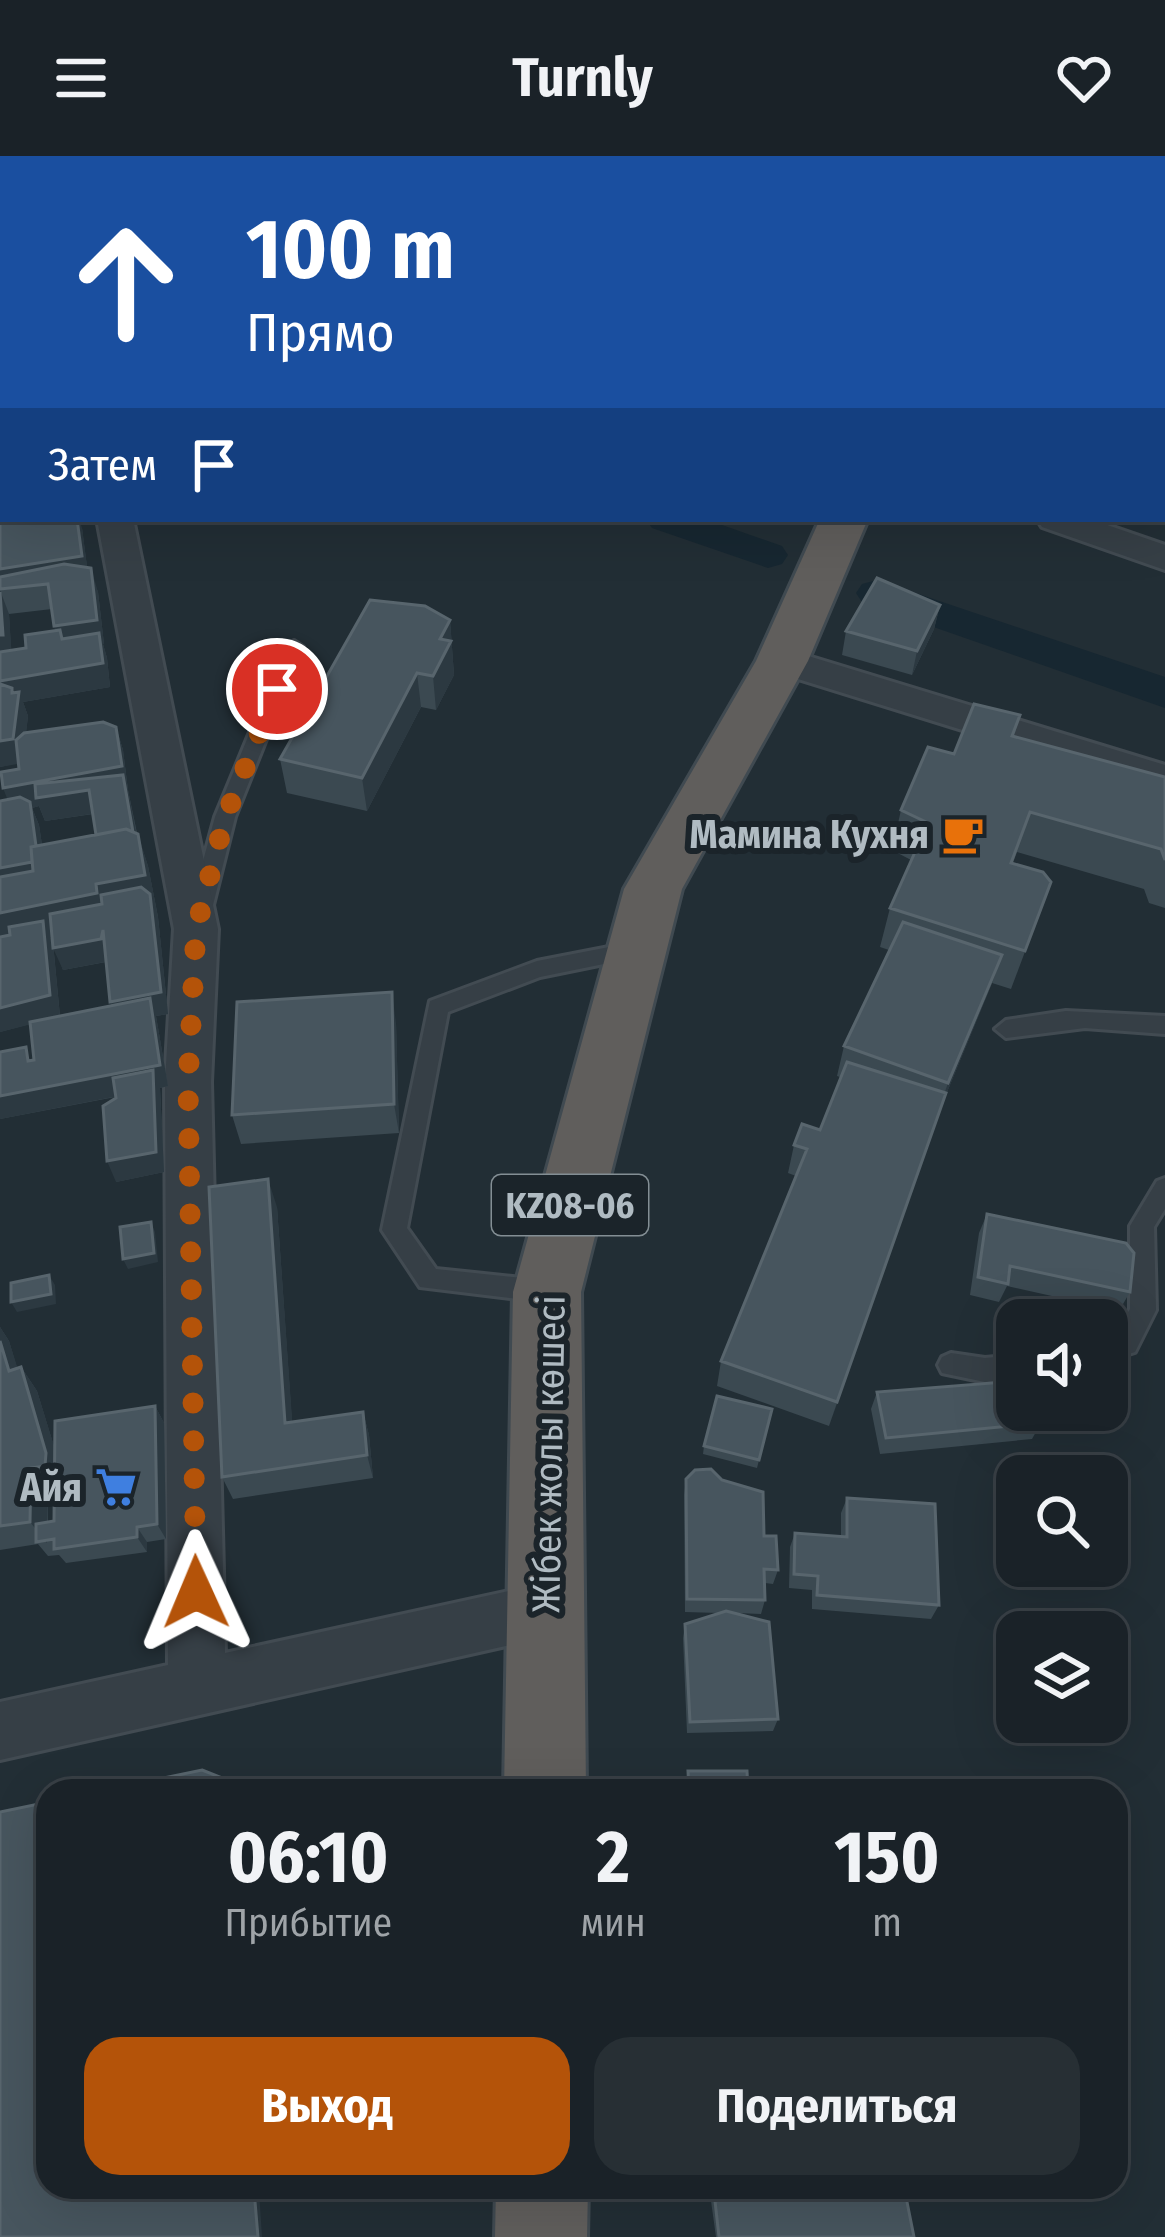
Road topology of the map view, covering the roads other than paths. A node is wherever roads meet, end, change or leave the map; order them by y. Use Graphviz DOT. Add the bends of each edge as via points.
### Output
graph roads {
  1 [pos="116,522"];
  2 [pos="843,522"];
  3 [pos="1063,522"];
  4 [pos="1165,558"];
  5 [pos="294,646"];
  6 [pos="782,661"];
  7 [pos="1165,779"];
  8 [pos="196,929"];
  9 [pos="638,949"];
  10 [pos="1165,1025"];
  11 [pos="1006,1029"];
  12 [pos="1165,1188"];
  13 [pos="548,1292"];
  14 [pos="1128,1340"];
  15 [pos="951,1364"];
  16 [pos="996,1369"];
  17 [pos="546,1610"];
  18 [pos="197,1685"];
  19 [pos="0,1731"];
  20 [pos="544,1779"];
  21 [pos="542,2199"];
  22 [pos="541,2237"];
  1 -- 8 [label="street"];
  2 -- 6 [label="highway, KZ08-06"];
  3 -- 4 [label="street"];
  5 -- 8 [label="lane" via="225,818"];
  6 -- 7 [label="street"];
  6 -- 9 [label="highway, Жібек жолы көшесі / KZ08-06" via="653,889"];
  8 -- 18 [label="street" via="188,1082"];
  9 -- 13 [label="highway, Жібек жолы көшесі / KZ08-06"];
  9 -- 13 [label="lane" via="537,969 438,1006 394,1230 429,1279"];
  10 -- 11 [label="lane" via="1051,1018"];
  12 -- 14 [label="lane" via="1142,1226 1143,1310"];
  13 -- 17 [label="highway, Жібек жолы көшесі / KZ08-06"];
  15 -- 16 [label="lane"];
  17 -- 18 [label="street"];
  17 -- 20 [label="highway, Жібек жолы көшесі / KZ08-06"];
  18 -- 19 [label="street"];
  21 -- 22 [label="highway"];
}
